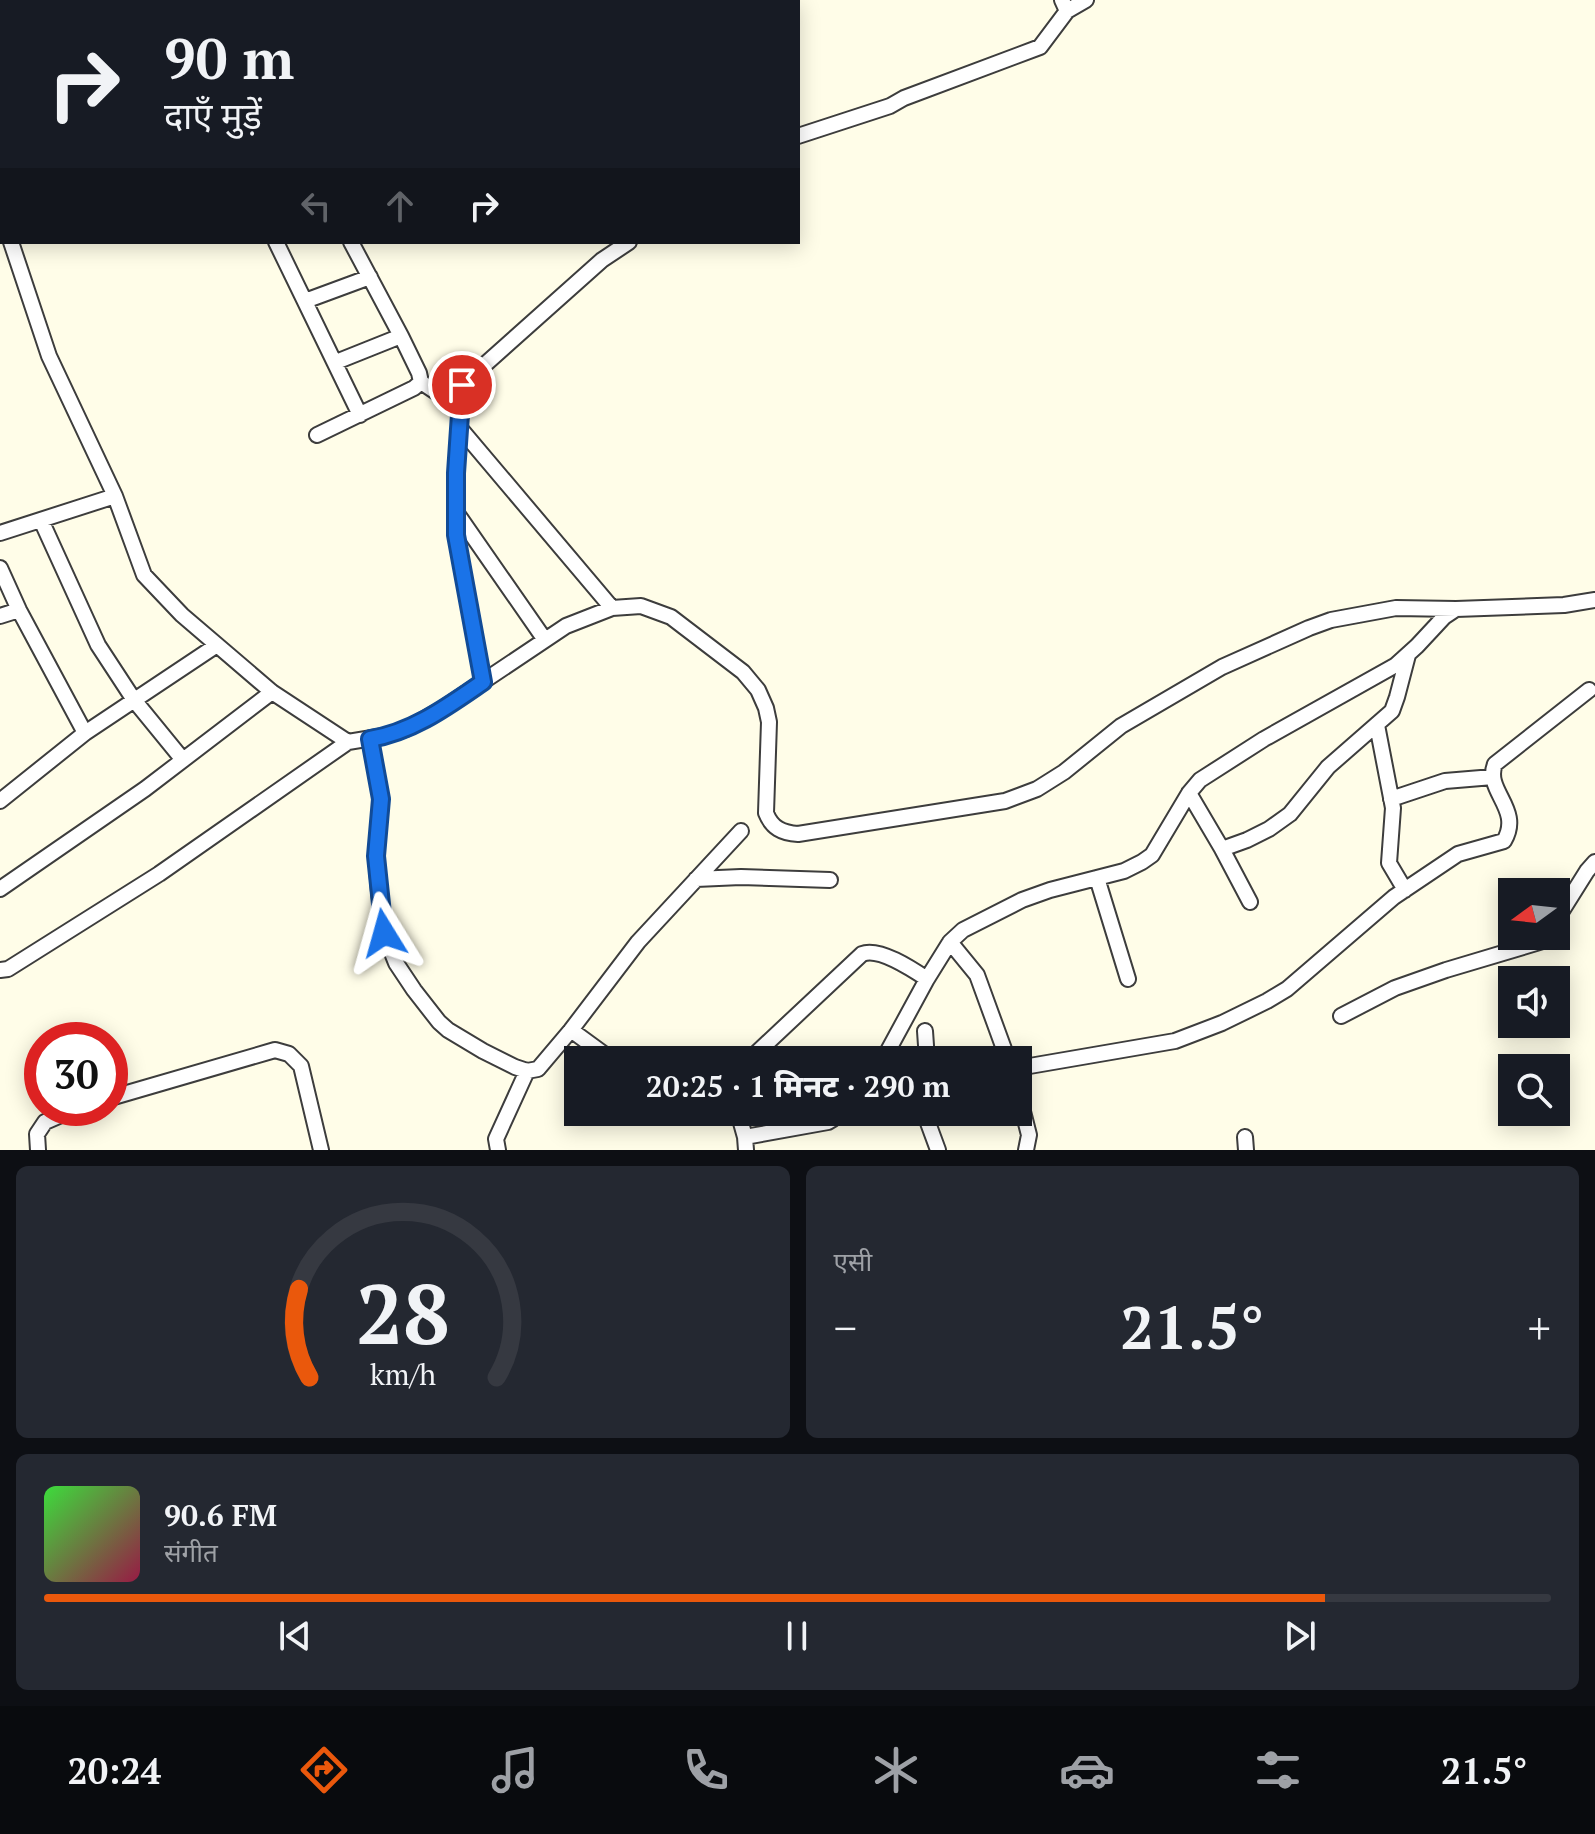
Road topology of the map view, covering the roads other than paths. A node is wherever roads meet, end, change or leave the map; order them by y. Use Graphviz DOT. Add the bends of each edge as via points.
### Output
graph roads {
  1 [pos="1086,0"];
  2 [pos="1065,6"];
  3 [pos="800,135"];
  4 [pos="278,244"];
  5 [pos="352,244"];
  6 [pos="626,244"];
  7 [pos="8,251"];
  8 [pos="370,277"];
  9 [pos="305,301"];
  10 [pos="401,336"];
  11 [pos="336,362"];
  12 [pos="421,382"];
  13 [pos="460,408"];
  14 [pos="360,415"];
  15 [pos="459,427"];
  16 [pos="317,435"];
  17 [pos="115,496"];
  18 [pos="456,512"];
  19 [pos="41,520"];
  20 [pos="0,533"];
  21 [pos="0,568"];
  22 [pos="1595,600"];
  23 [pos="612,608"];
  24 [pos="1456,609"];
  25 [pos="19,610"];
  26 [pos="0,616"];
  27 [pos="545,640"];
  28 [pos="217,645"];
  29 [pos="1408,654"];
  30 [pos="483,682"];
  31 [pos="1589,690"];
  32 [pos="272,692"];
  33 [pos="134,700"];
  34 [pos="1377,725"];
  35 [pos="85,733"];
  36 [pos="370,739"];
  37 [pos="348,742"];
  38 [pos="183,760"];
  39 [pos="1493,777"];
  40 [pos="1189,793"];
  41 [pos="1391,799"];
  42 [pos="0,801"];
  43 [pos="741,831"];
  44 [pos="1222,849"];
  45 [pos="1595,862"];
  46 [pos="1097,878"];
  47 [pos="696,879"];
  48 [pos="830,880"];
  49 [pos="0,889"];
  50 [pos="1405,890"];
  51 [pos="1570,898"];
  52 [pos="1250,902"];
  53 [pos="950,942"];
  54 [pos="1513,950"];
  55 [pos="0,970"];
  56 [pos="927,979"];
  57 [pos="1128,979"];
  58 [pos="1341,1016"];
  59 [pos="571,1030"];
  60 [pos="925,1031"];
  61 [pos="593,1046"];
  62 [pos="764,1046"];
  63 [pos="891,1046"];
  64 [pos="926,1046"];
  65 [pos="1003,1046"];
  66 [pos="1032,1066"];
  67 [pos="527,1071"];
  68 [pos="128,1093"];
  69 [pos="42,1126"];
  70 [pos="813,1126"];
  71 [pos="929,1126"];
  72 [pos="1027,1126"];
  73 [pos="746,1144"];
  74 [pos="38,1150"];
  75 [pos="321,1150"];
  76 [pos="498,1150"];
  77 [pos="938,1150"];
  78 [pos="1026,1150"];
  1 -- 2 [label="street"];
  2 -- 3 [label="street" via="1040,47"];
  4 -- 9 [label="street"];
  5 -- 8 [label="street"];
  6 -- 13 [label="street" via="462,385"];
  7 -- 17 [label="street" via="49,356"];
  8 -- 9 [label="street"];
  8 -- 10 [label="street"];
  9 -- 11 [label="street"];
  10 -- 11 [label="street"];
  10 -- 12 [label="street"];
  11 -- 14 [label="street"];
  12 -- 13 [label="street"];
  12 -- 14 [label="street"];
  13 -- 15 [label="street"];
  14 -- 16 [label="street"];
  15 -- 18 [label="street"];
  15 -- 23 [label="street"];
  17 -- 19 [label="street"];
  17 -- 28 [label="street" via="144,575"];
  18 -- 27 [label="street"];
  18 -- 30 [label="street"];
  19 -- 20 [label="street"];
  19 -- 33 [label="street" via="98,645"];
  21 -- 25 [label="street"];
  22 -- 24 [label="street"];
  23 -- 24 [label="street" via="641,606 671,617 743,672 758,690 769,722 766,813 781,831 798,834 1021,796 1064,772 1121,726 1222,667 1309,628 1396,608"];
  23 -- 27 [label="street"];
  24 -- 29 [label="street"];
  25 -- 26 [label="street"];
  25 -- 35 [label="street"];
  27 -- 30 [label="street"];
  28 -- 32 [label="street"];
  28 -- 33 [label="street"];
  29 -- 34 [label="street" via="1392,711"];
  29 -- 40 [label="street" via="1214,769"];
  30 -- 36 [label="street" via="406,729"];
  31 -- 39 [label="street" via="1495,764"];
  32 -- 37 [label="street"];
  32 -- 38 [label="street"];
  33 -- 35 [label="street"];
  33 -- 38 [label="street"];
  34 -- 41 [label="street"];
  34 -- 44 [label="street" via="1328,767 1290,814"];
  35 -- 42 [label="street"];
  36 -- 37 [label="street"];
  36 -- 67 [label="street" via="381,799 379,892 384,933 396,963 448,1030"];
  37 -- 55 [label="street" via="159,874"];
  38 -- 49 [label="street"];
  39 -- 41 [label="street" via="1445,781"];
  39 -- 50 [label="street" via="1510,816 1504,841 1458,854"];
  40 -- 44 [label="street"];
  40 -- 46 [label="street" via="1152,855"];
  41 -- 50 [label="street" via="1389,863"];
  43 -- 47 [label="street"];
  44 -- 52 [label="street"];
  45 -- 51 [label="street"];
  46 -- 53 [label="street" via="1022,900"];
  46 -- 57 [label="street"];
  47 -- 48 [label="street"];
  47 -- 59 [label="street" via="638,942"];
  50 -- 66 [label="street" via="1287,989 1222,1023 1175,1041"];
  53 -- 56 [label="street"];
  53 -- 65 [label="street" via="977,975"];
  54 -- 58 [label="street" via="1395,988"];
  56 -- 62 [label="street" via="869,951"];
  56 -- 63 [label="street"];
  59 -- 61 [label="street"];
  59 -- 67 [label="street" via="538,1069"];
  60 -- 64 [label="street"];
  67 -- 76 [label="street" via="496,1139"];
  68 -- 75 [label="street" via="275,1050 289,1054 301,1066"];
  69 -- 74 [label="street"];
  70 -- 73 [label="street"];
  71 -- 77 [label="street"];
  72 -- 78 [label="street"];
}
